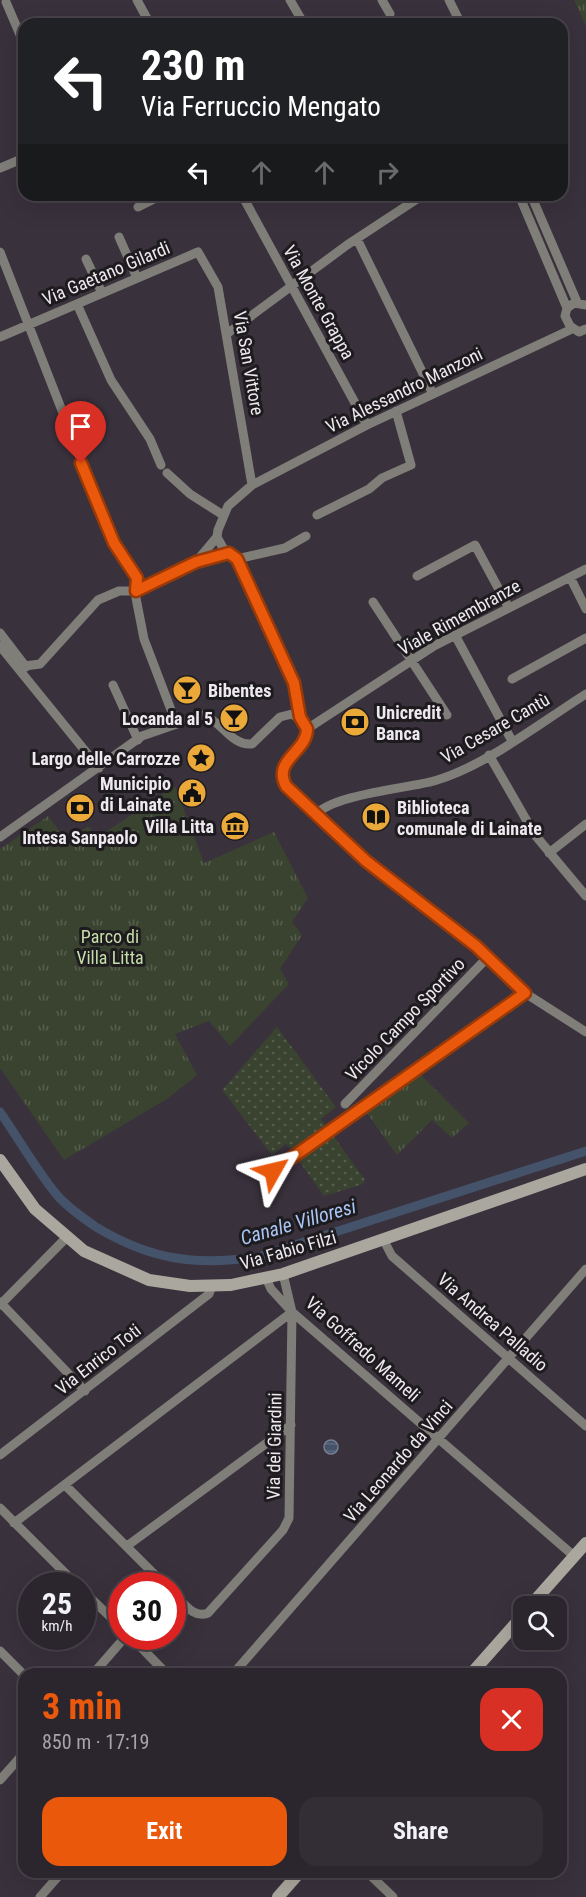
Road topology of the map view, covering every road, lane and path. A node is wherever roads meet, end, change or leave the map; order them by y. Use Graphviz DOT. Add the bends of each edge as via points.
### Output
graph roads {
  1 [pos="137,0"];
  2 [pos="290,0"];
  3 [pos="382,0"];
  4 [pos="448,0"];
  5 [pos="6,2"];
  6 [pos="390,14"];
  7 [pos="147,18"];
  8 [pos="300,18"];
  9 [pos="458,18"];
  10 [pos="18,30"];
  11 [pos="18,160"];
  12 [pos="0,168"];
  13 [pos="150,201"];
  14 [pos="245,201"];
  15 [pos="414,201"];
  16 [pos="522,201"];
  17 [pos="534,201"];
  18 [pos="138,207"];
  19 [pos="119,237"];
  20 [pos="357,239"];
  21 [pos="0,252"];
  22 [pos="198,252"];
  23 [pos="86,259"];
  24 [pos="137,278"];
  25 [pos="292,286"];
  26 [pos="102,293"];
  27 [pos="77,304"];
  28 [pos="581,304"];
  29 [pos="567,308"];
  30 [pos="27,325"];
  31 [pos="572,329"];
  32 [pos="228,333"];
  33 [pos="585,333"];
  34 [pos="0,336"];
  35 [pos="433,394"];
  36 [pos="396,411"];
  37 [pos="367,425"];
  38 [pos="252,484"];
  39 [pos="317,515"];
  40 [pos="221,520"];
  41 [pos="306,536"];
  42 [pos="218,537"];
  43 [pos="229,553"];
  44 [pos="237,559"];
  45 [pos="196,562"];
  46 [pos="586,569"];
  47 [pos="417,576"];
  48 [pos="570,577"];
  49 [pos="136,591"];
  50 [pos="373,602"];
  51 [pos="509,608"];
  52 [pos="586,609"];
  53 [pos="0,633"];
  54 [pos="454,635"];
  55 [pos="586,638"];
  56 [pos="0,646"];
  57 [pos="412,660"];
  58 [pos="21,665"];
  59 [pos="512,678"];
  60 [pos="113,685"];
  61 [pos="586,694"];
  62 [pos="447,715"];
  63 [pos="304,722"];
  64 [pos="176,723"];
  65 [pos="138,740"];
  66 [pos="512,741"];
  67 [pos="489,755"];
  68 [pos="99,768"];
  69 [pos="316,815"];
  70 [pos="586,824"];
  71 [pos="0,837"];
  72 [pos="549,853"];
  73 [pos="586,896"];
  74 [pos="488,957"];
  75 [pos="525,993"];
  76 [pos="586,1032"];
  77 [pos="345,1104"];
  78 [pos="0,1160"];
  79 [pos="586,1169"];
  80 [pos="273,1171"];
  81 [pos="66,1238"];
  82 [pos="382,1239"];
  83 [pos="586,1269"];
  84 [pos="283,1274"];
  85 [pos="266,1278"];
  86 [pos="212,1286"];
  87 [pos="1,1303"];
  88 [pos="292,1312"];
  89 [pos="509,1357"];
  90 [pos="85,1391"];
  91 [pos="291,1425"];
  92 [pos="586,1426"];
  93 [pos="440,1438"];
  94 [pos="0,1455"];
  95 [pos="65,1485"];
  96 [pos="0,1508"];
  97 [pos="12,1521"];
  98 [pos="0,1526"];
  99 [pos="586,1543"];
  100 [pos="127,1546"];
  101 [pos="571,1560"];
  102 [pos="64,1572"];
  103 [pos="152,1572"];
  104 [pos="540,1596"];
  105 [pos="96,1603"];
  106 [pos="186,1605"];
  107 [pos="108,1615"];
  108 [pos="513,1627"];
  109 [pos="115,1650"];
  110 [pos="142,1650"];
  111 [pos="0,1651"];
  112 [pos="99,1668"];
  113 [pos="161,1668"];
  114 [pos="238,1668"];
  115 [pos="476,1668"];
  116 [pos="18,1669"];
  117 [pos="18,1760"];
  118 [pos="0,1780"];
  119 [pos="57,1878"];
  120 [pos="295,1878"];
  121 [pos="373,1878"];
  122 [pos="40,1897"];
  123 [pos="278,1897"];
  124 [pos="393,1897"];
  1 -- 7 [label="street"];
  2 -- 8 [label="street"];
  3 -- 6 [label="street"];
  4 -- 9 [label="street"];
  5 -- 10 [label="street"];
  11 -- 12 [label="street"];
  13 -- 18 [label="street"];
  14 -- 25 [label="street, Via Monte Grappa"];
  15 -- 20 [label="street"];
  16 -- 29 [label="street"];
  17 -- 28 [label="street"];
  19 -- 24 [label="street"];
  20 -- 25 [label="street"];
  20 -- 35 [label="street"];
  21 -- 30 [label="street"];
  22 -- 24 [label="street, Via Gaetano Gilardi"];
  22 -- 32 [label="street, Via San Vittore" via="218,287"];
  23 -- 26 [label="street"];
  24 -- 26 [label="street, Via Gaetano Gilardi"];
  25 -- 32 [label="street"];
  25 -- 37 [label="street, Via Monte Grappa"];
  26 -- 27 [label="street, Via Gaetano Gilardi"];
  27 -- 30 [label="street, Via Gaetano Gilardi"];
  27 -- 40 [label="street" via="111,381 150,439 164,469"];
  28 -- 29 [label="street"];
  29 -- 31 [label="street" via="566,320"];
  30 -- 34 [label="street, Via Gaetano Gilardi"];
  30 -- 49 [label="street" via="111,536 137,578"];
  31 -- 33 [label="street"];
  31 -- 35 [label="street, Via Alessandro Manzoni"];
  32 -- 38 [label="street, Via San Vittore"];
  35 -- 36 [label="street, Via Alessandro Manzoni"];
  36 -- 37 [label="street, Via Alessandro Manzoni"];
  36 -- 39 [label="street" via="411,465"];
  37 -- 38 [label="street, Via Alessandro Manzoni"];
  38 -- 40 [label="street, Via Alessandro Manzoni" via="228,506"];
  40 -- 42 [label="street"];
  41 -- 44 [label="street" via="285,548"];
  42 -- 43 [label="street"];
  42 -- 45 [label="street"];
  43 -- 44 [label="street"];
  43 -- 45 [label="street"];
  44 -- 63 [label="street" via="294,683"];
  45 -- 49 [label="street"];
  46 -- 48 [label="street, Viale Rimembranze"];
  47 -- 51 [label="street" via="475,545"];
  48 -- 51 [label="street, Viale Rimembranze"];
  48 -- 52 [label="street"];
  49 -- 58 [label="street" via="119,591 98,600 40,664"];
  49 -- 64 [label="street" via="144,639"];
  50 -- 57 [label="street"];
  51 -- 54 [label="street, Viale Rimembranze"];
  53 -- 58 [label="street"];
  54 -- 57 [label="street, Viale Rimembranze"];
  54 -- 66 [label="street"];
  55 -- 59 [label="street"];
  56 -- 58 [label="street"];
  57 -- 62 [label="street"];
  57 -- 63 [label="street, Viale Rimembranze" via="322,720"];
  58 -- 68 [label="street" via="29,681"];
  60 -- 65 [label="street"];
  61 -- 66 [label="street, Via Cesare Cantù"];
  63 -- 64 [label="street, Viale Rimembranze" via="284,715 258,741 248,744 237,741 207,716"];
  63 -- 69 [label="street" via="305,740 285,763 282,774 289,789"];
  64 -- 65 [label="street"];
  65 -- 68 [label="street"];
  66 -- 67 [label="street, Via Cesare Cantù"];
  67 -- 69 [label="street, Via Cesare Cantù" via="435,780 364,794 321,808"];
  67 -- 72 [label="street" via="527,823"];
  68 -- 71 [label="street"];
  69 -- 74 [label="street" via="366,861"];
  70 -- 72 [label="street"];
  72 -- 73 [label="street"];
  74 -- 75 [label="street"];
  74 -- 77 [label="street, Vicolo Campo Sportivo"];
  75 -- 76 [label="street"];
  75 -- 80 [label="street"];
  78 -- 81 [label="street, Via Fabio Filzi" via="35,1209"];
  79 -- 82 [label="street, Via Fabio Filzi"];
  81 -- 86 [label="street, Via Fabio Filzi" via="100,1260 148,1280"];
  81 -- 87 [label="street"];
  82 -- 84 [label="street, Via Fabio Filzi"];
  82 -- 89 [label="street, Via Andrea Palladio" via="392,1256"];
  83 -- 89 [label="street, Via Leonardo da Vinci"];
  84 -- 85 [label="street, Via Fabio Filzi"];
  84 -- 88 [label="street, Via Goffredo Mameli"];
  85 -- 86 [label="street, Via Fabio Filzi"];
  85 -- 88 [label="street"];
  86 -- 90 [label="street, Via Enrico Toti" via="209,1294"];
  87 -- 90 [label="street"];
  88 -- 91 [label="street, Via dei Giardini"];
  88 -- 93 [label="street, Via Goffredo Mameli"];
  88 -- 95 [label="street"];
  89 -- 92 [label="street, Via Andrea Palladio"];
  89 -- 93 [label="street, Via Leonardo da Vinci"];
  90 -- 94 [label="street, Via Enrico Toti"];
  91 -- 100 [label="street"];
  91 -- 106 [label="street, Via dei Giardini" via="291,1505 283,1530 208,1613 198,1615"];
  93 -- 101 [label="street, Via Goffredo Mameli"];
  93 -- 114 [label="street, Via Leonardo da Vinci"];
  95 -- 97 [label="street"];
  95 -- 100 [label="street"];
  96 -- 97 [label="street"];
  97 -- 98 [label="street"];
  97 -- 102 [label="street"];
  99 -- 101 [label="street"];
  100 -- 103 [label="street"];
  101 -- 104 [label="street"];
  105 -- 107 [label="street"];
  108 -- 115 [label="street"];
  109 -- 112 [label="street"];
  110 -- 113 [label="street"];
  111 -- 116 [label="street"];
  117 -- 118 [label="street"];
  119 -- 122 [label="street"];
  120 -- 123 [label="street"];
  121 -- 124 [label="street"];
}
